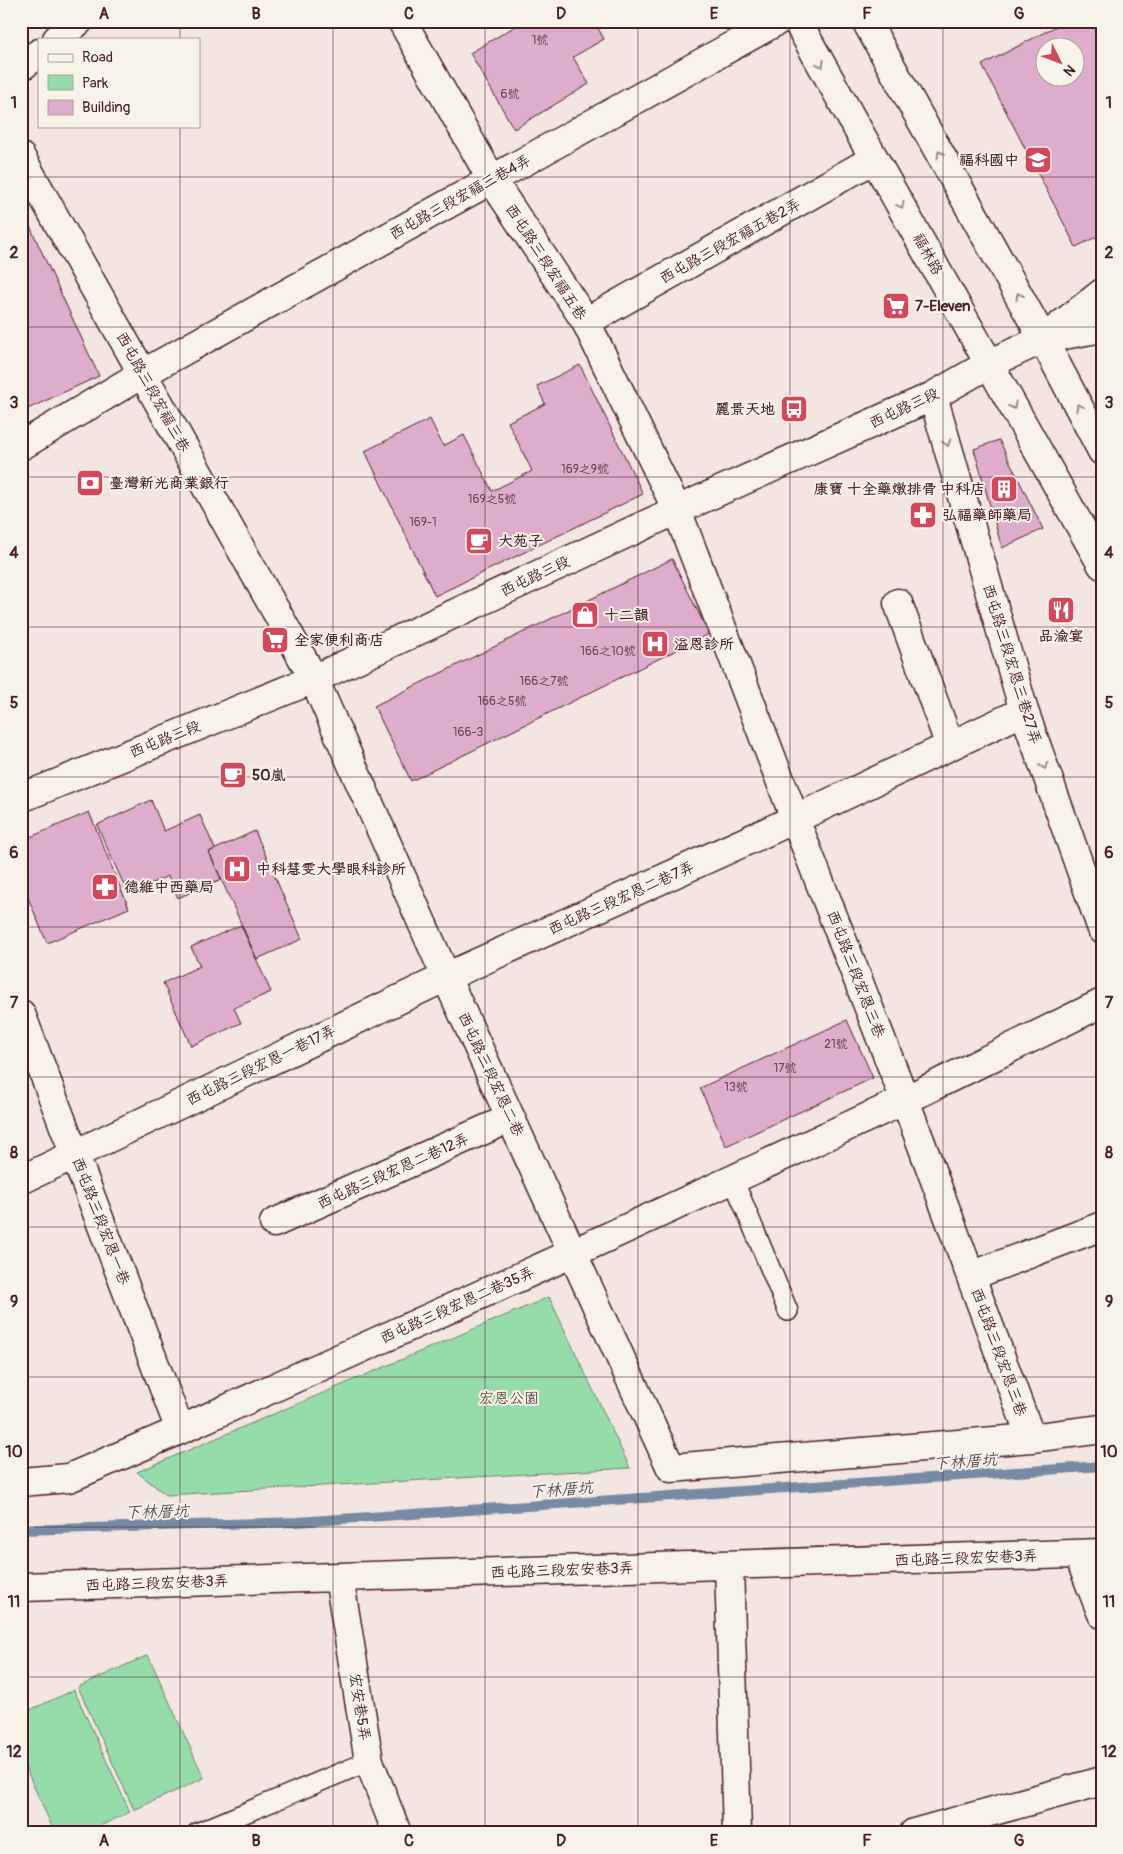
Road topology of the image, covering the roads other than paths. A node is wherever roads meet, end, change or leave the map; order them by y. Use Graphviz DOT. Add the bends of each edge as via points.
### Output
graph roads {
  1 [pos="79,21"];
  2 [pos="402,21"];
  3 [pos="778,21"];
  4 [pos="797,21"];
  5 [pos="866,21"];
  6 [pos="58,38"];
  7 [pos="38,54"];
  8 [pos="21,66"];
  9 [pos="21,158"];
  10 [pos="874,159"];
  11 [pos="492,180"];
  12 [pos="1102,294"];
  13 [pos="586,322"];
  14 [pos="1102,328"];
  15 [pos="1043,339"];
  16 [pos="990,364"];
  17 [pos="142,374"];
  18 [pos="934,396"];
  19 [pos="21,446"];
  20 [pos="1102,451"];
  21 [pos="677,510"];
  22 [pos="1102,565"];
  23 [pos="898,604"];
  24 [pos="314,679"];
  25 [pos="1024,711"];
  26 [pos="950,746"];
  27 [pos="21,798"];
  28 [pos="795,819"];
  29 [pos="1102,929"];
  30 [pos="446,976"];
  31 [pos="1102,1003"];
  32 [pos="21,1014"];
  33 [pos="905,1100"];
  34 [pos="511,1118"];
  35 [pos="75,1154"];
  36 [pos="733,1179"];
  37 [pos="21,1180"];
  38 [pos="274,1224"];
  39 [pos="1102,1226"];
  40 [pos="573,1253"];
  41 [pos="970,1276"];
  42 [pos="788,1311"];
  43 [pos="180,1430"];
  44 [pos="1102,1430"];
  45 [pos="1031,1438"];
  46 [pos="21,1482"];
  47 [pos="1090,1554"];
  48 [pos="729,1565"];
  49 [pos="339,1577"];
  50 [pos="21,1587"];
  51 [pos="1102,1614"];
  52 [pos="370,1761"];
  53 [pos="1102,1781"];
  54 [pos="197,1833"];
  55 [pos="397,1833"];
  56 [pos="737,1833"];
  57 [pos="914,1833"];
  1 -- 6 [label="street"];
  2 -- 11 [label="street, 西屯路三段宏福五巷"];
  3 -- 11 [label="street, 西屯路三段宏福三巷4弄"];
  4 -- 10 [label="street, 福林路, one-way"];
  15 -- 5 [label="street, one-way"];
  7 -- 8 [label="street"];
  9 -- 17 [label="street, 西屯路三段宏福三巷"];
  10 -- 13 [label="street, 西屯路三段宏福五巷2弄"];
  10 -- 16 [label="street, 福林路, one-way"];
  11 -- 13 [label="street, 西屯路三段宏福五巷"];
  11 -- 17 [label="street, 西屯路三段宏福三巷4弄"];
  12 -- 15 [label="street, 西屯路三段"];
  13 -- 21 [label="street, 西屯路三段宏福五巷"];
  14 -- 15 [label="street, 西屯路三段"];
  15 -- 16 [label="street, 西屯路三段"];
  20 -- 15 [label="street, one-way"];
  16 -- 18 [label="street, 西屯路三段"];
  16 -- 22 [label="street, 福林路, one-way"];
  17 -- 19 [label="street, 西屯路三段宏福三巷4弄"];
  17 -- 24 [label="street, 西屯路三段宏福三巷"];
  18 -- 21 [label="street, 西屯路三段"];
  18 -- 25 [label="street, 西屯路三段宏恩三巷27弄, one-way"];
  21 -- 24 [label="street, 西屯路三段"];
  21 -- 28 [label="street, 西屯路三段宏恩三巷"];
  23 -- 26 [label="street"];
  24 -- 27 [label="street, 西屯路三段"];
  24 -- 30 [label="street, 西屯路三段宏恩二巷"];
  25 -- 26 [label="street, 西屯路三段宏恩二巷7弄"];
  25 -- 29 [label="street, 西屯路三段宏恩三巷27弄, one-way"];
  26 -- 28 [label="street, 西屯路三段宏恩二巷7弄"];
  28 -- 30 [label="street, 西屯路三段宏恩二巷7弄"];
  28 -- 33 [label="street, 西屯路三段宏恩三巷"];
  30 -- 34 [label="street, 西屯路三段宏恩二巷"];
  30 -- 35 [label="street, 西屯路三段宏恩一巷17弄"];
  31 -- 33 [label="street"];
  32 -- 35 [label="street, 西屯路三段宏恩一巷"];
  33 -- 36 [label="street, 西屯路三段宏恩二巷35弄"];
  33 -- 41 [label="street, 西屯路三段宏恩三巷"];
  34 -- 38 [label="street, 西屯路三段宏恩二巷12弄"];
  34 -- 40 [label="street, 西屯路三段宏恩二巷"];
  35 -- 37 [label="street, 西屯路三段宏恩一巷17弄"];
  35 -- 43 [label="street, 西屯路三段宏恩一巷"];
  36 -- 40 [label="street, 西屯路三段宏恩二巷35弄"];
  36 -- 42 [label="lane"];
  39 -- 41 [label="street"];
  40 -- 43 [label="street, 西屯路三段宏恩二巷35弄"];
  40 -- 45 [label="street, 西屯路三段宏恩二巷" via="671,1468"];
  41 -- 45 [label="street, 西屯路三段宏恩三巷"];
  43 -- 46 [label="street, 西屯路三段宏恩二巷35弄" via="68,1478"];
  44 -- 45 [label="street"];
  47 -- 48 [label="street, 西屯路三段宏安巷3弄"];
  47 -- 51 [label="street"];
  48 -- 49 [label="street, 西屯路三段宏安巷3弄"];
  48 -- 56 [label="street"];
  49 -- 50 [label="street, 西屯路三段宏安巷3弄"];
  49 -- 52 [label="street, 宏安巷5弄"];
  52 -- 54 [label="lane"];
  52 -- 55 [label="street, 宏安巷5弄"];
  53 -- 57 [label="street"];
}
